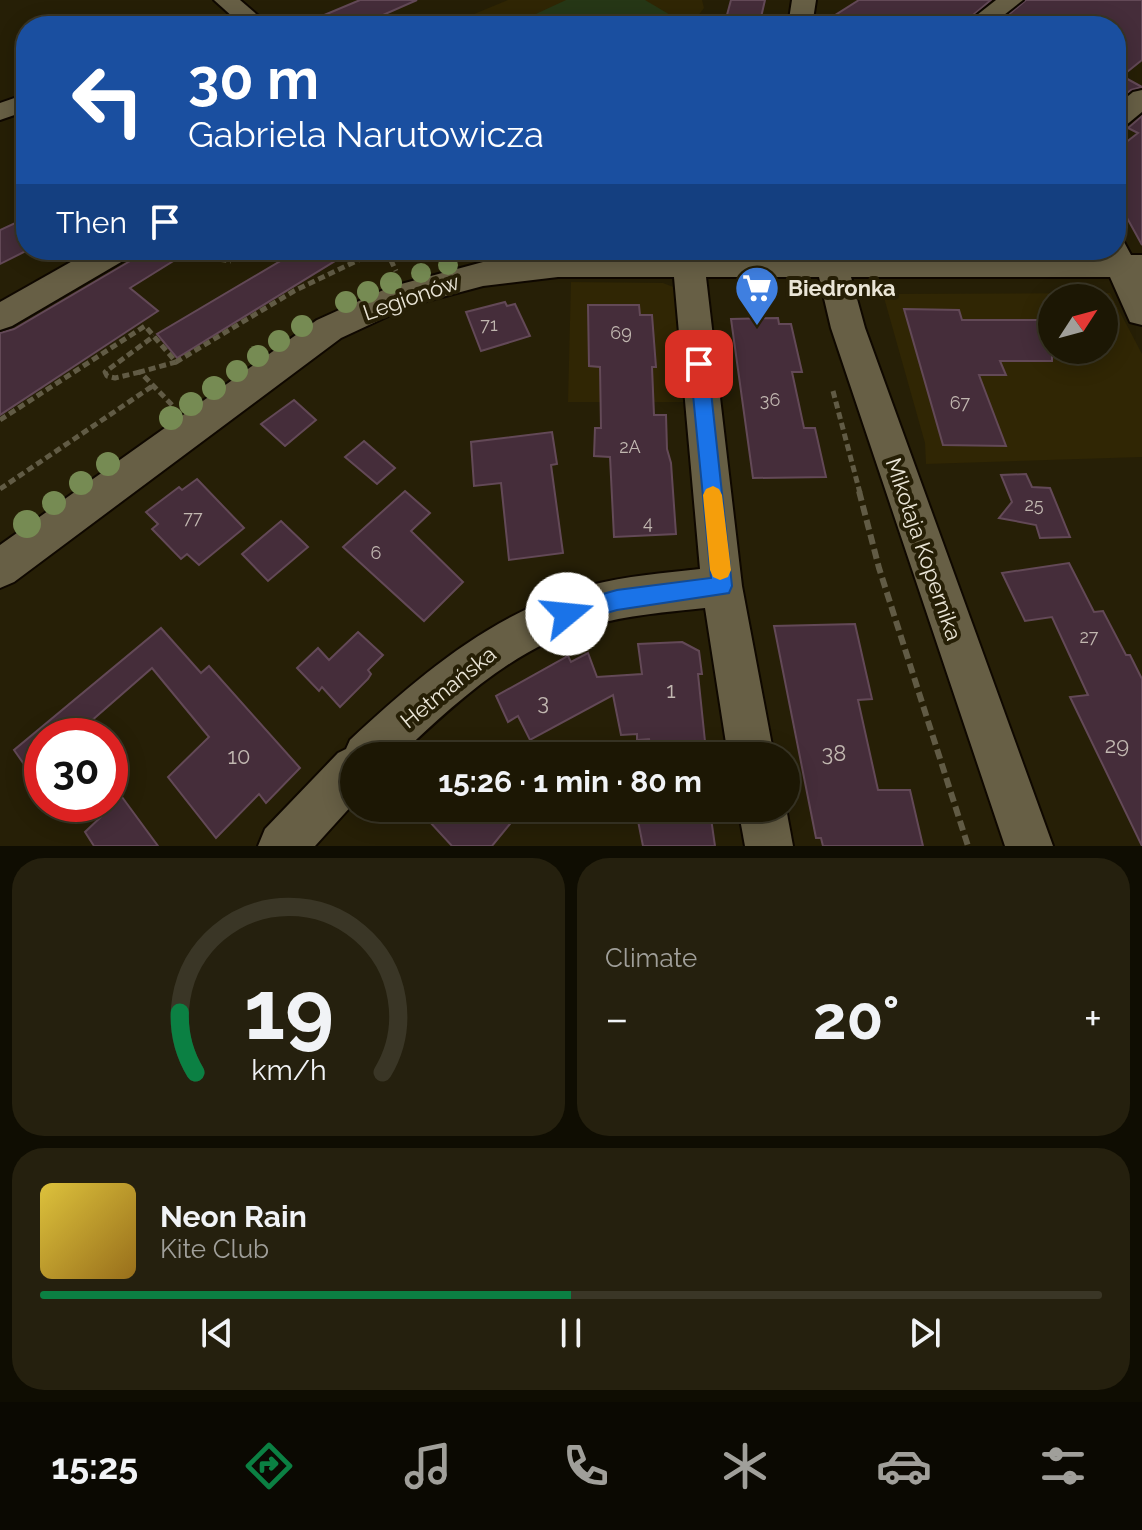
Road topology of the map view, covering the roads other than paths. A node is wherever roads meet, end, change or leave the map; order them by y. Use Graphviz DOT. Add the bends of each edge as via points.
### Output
graph roads {
  1 [pos="226,0"];
  2 [pos="1011,0"];
  3 [pos="239,16"];
  4 [pos="989,16"];
  5 [pos="1142,98"];
  6 [pos="1126,112"];
  7 [pos="100,260"];
  8 [pos="519,260"];
  9 [pos="550,260"];
  10 [pos="790,260"];
  11 [pos="831,260"];
  12 [pos="1125,260"];
  13 [pos="689,265"];
  14 [pos="1142,313"];
  15 [pos="0,317"];
  16 [pos="0,569"];
  17 [pos="722,586"];
  18 [pos="381,742"];
  19 [pos="749,742"];
  20 [pos="340,784"];
  21 [pos="765,822"];
  22 [pos="282,846"];
  23 [pos="769,846"];
  24 [pos="1029,846"];
  1 -- 3 [label="street"];
  2 -- 4 [label="street"];
  5 -- 6 [label="street"];
  7 -- 15 [label="street"];
  8 -- 16 [label="street, Legionów" via="401,296 329,329"];
  9 -- 13 [label="street, Legionów"];
  10 -- 13 [label="street, Legionów"];
  11 -- 24 [label="street, Mikołaja Kopernika" via="853,342"];
  12 -- 14 [label="street"];
  13 -- 17 [label="street"];
  17 -- 18 [label="street, Hetmańska" via="587,607 507,640 465,668"];
  17 -- 19 [label="street"];
  20 -- 22 [label="street"];
  21 -- 23 [label="street"];
}
